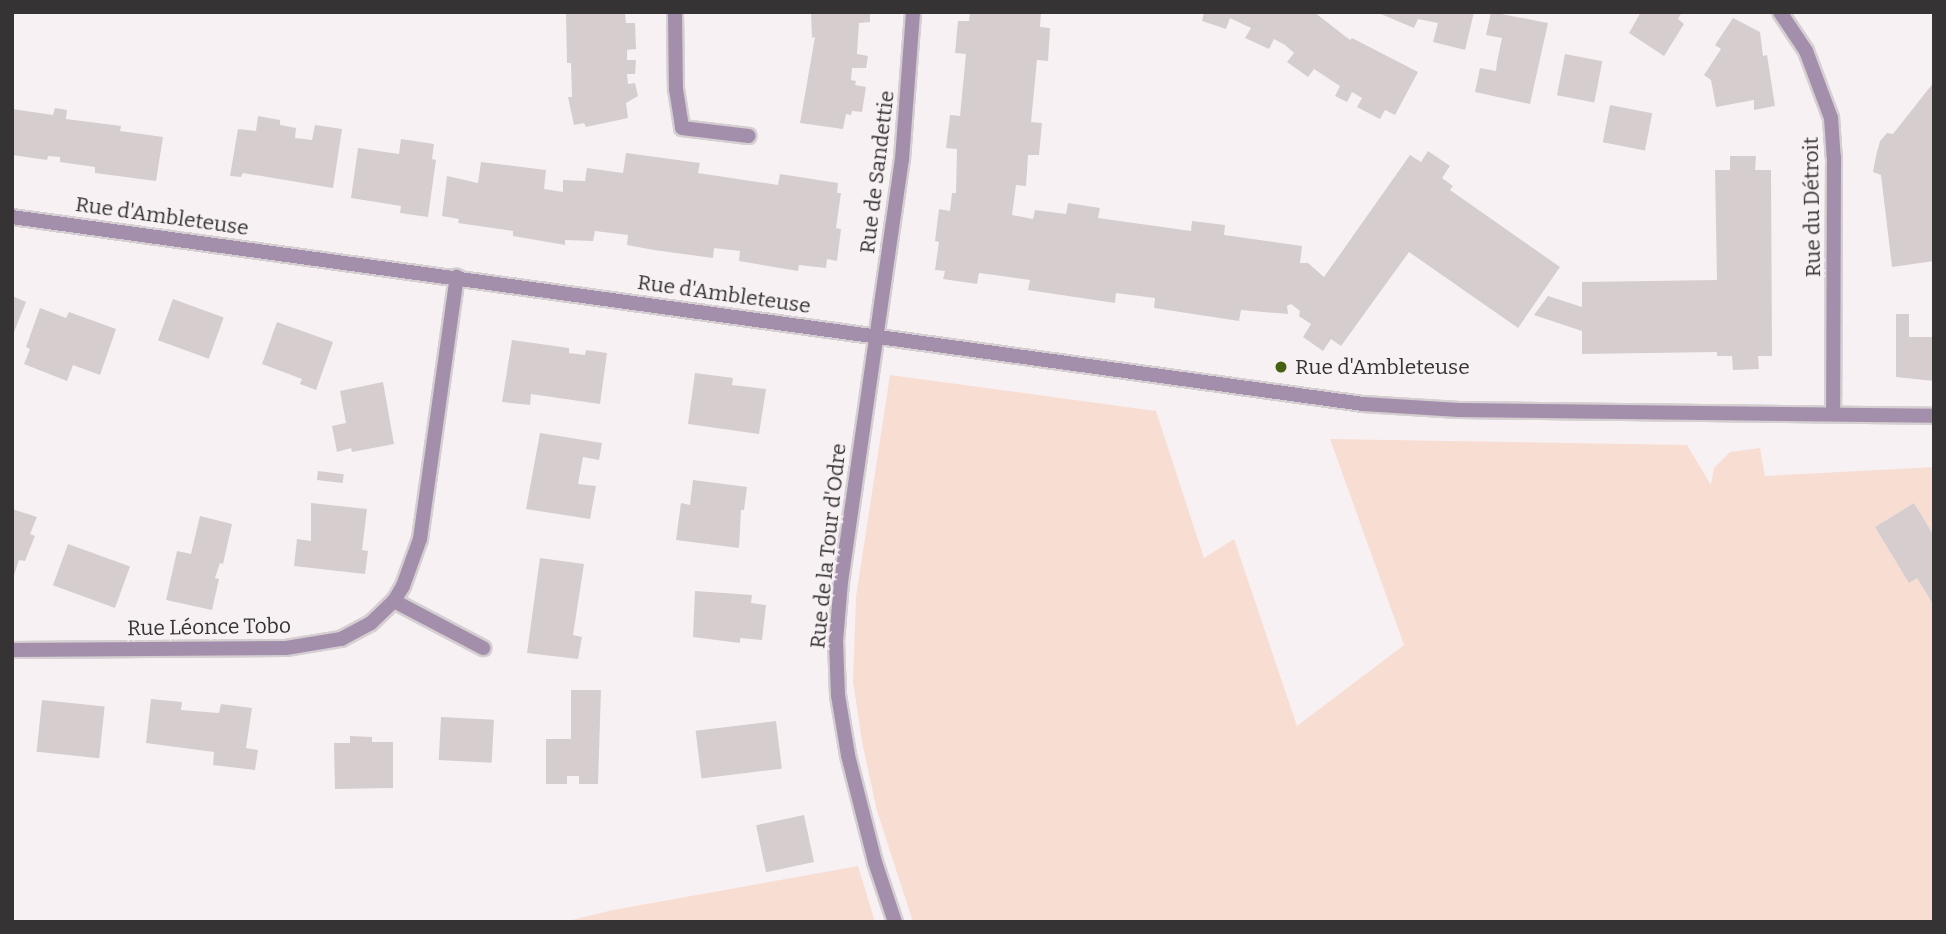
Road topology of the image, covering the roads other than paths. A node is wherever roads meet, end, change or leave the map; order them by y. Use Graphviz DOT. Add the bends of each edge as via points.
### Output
graph roads {
  1 [pos="676,12"];
  2 [pos="913,12"];
  3 [pos="1780,12"];
  4 [pos="749,136"];
  5 [pos="12,217"];
  6 [pos="457,277"];
  7 [pos="876,337"];
  8 [pos="1833,414"];
  9 [pos="1934,416"];
  10 [pos="394,601"];
  11 [pos="483,648"];
  12 [pos="12,650"];
  13 [pos="895,922"];
  1 -- 4 [label="street" via="676,89 682,128"];
  2 -- 7 [label="street, Rue de Sandettie" via="902,159"];
  3 -- 8 [label="street, Rue du Détroit" via="1806,51 1831,118"];
  5 -- 6 [label="street, Rue d'Ambleteuse"];
  6 -- 7 [label="street, Rue d'Ambleteuse"];
  6 -- 10 [label="street, Rue Léonce Tobo" via="420,539 410,572"];
  7 -- 8 [label="street, Rue d'Ambleteuse" via="1398,407"];
  7 -- 13 [label="street, Rue de la Tour d'Odre" via="836,640 838,695 848,755"];
  8 -- 9 [label="street, Rue d'Ambleteuse"];
  10 -- 11 [label="street"];
  10 -- 12 [label="street, Rue Léonce Tobo" via="357,631 306,647"];
}
